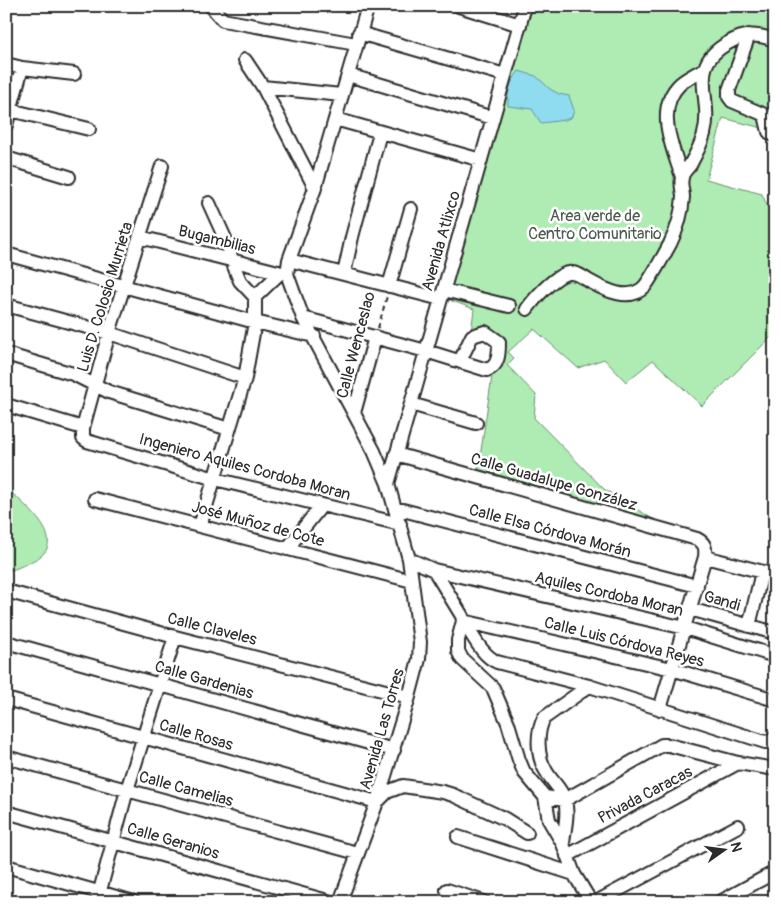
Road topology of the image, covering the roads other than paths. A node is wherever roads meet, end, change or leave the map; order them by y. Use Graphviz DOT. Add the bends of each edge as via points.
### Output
graph roads {
  1 [pos="210,6"];
  2 [pos="368,6"];
  3 [pos="459,6"];
  4 [pos="525,6"];
  5 [pos="520,25"];
  6 [pos="749,35"];
  7 [pos="357,39"];
  8 [pos="775,39"];
  9 [pos="245,60"];
  10 [pos="6,64"];
  11 [pos="22,68"];
  12 [pos="704,69"];
  13 [pos="74,74"];
  14 [pos="348,75"];
  15 [pos="505,75"];
  16 [pos="264,88"];
  17 [pos="342,95"];
  18 [pos="8,109"];
  19 [pos="493,118"];
  20 [pos="335,119"];
  21 [pos="6,126"];
  22 [pos="89,129"];
  23 [pos="380,133"];
  24 [pos="775,136"];
  25 [pos="6,158"];
  26 [pos="481,160"];
  27 [pos="162,166"];
  28 [pos="69,177"];
  29 [pos="682,177"];
  30 [pos="315,188"];
  31 [pos="209,202"];
  32 [pos="411,209"];
  33 [pos="140,237"];
  34 [pos="6,254"];
  35 [pos="289,260"];
  36 [pos="232,261"];
  37 [pos="284,273"];
  38 [pos="344,274"];
  39 [pos="124,286"];
  40 [pos="390,286"];
  41 [pos="442,295"];
  42 [pos="255,298"];
  43 [pos="6,305"];
  44 [pos="509,306"];
  45 [pos="526,309"];
  46 [pos="303,318"];
  47 [pos="255,322"];
  48 [pos="109,333"];
  49 [pos="314,336"];
  50 [pos="375,337"];
  51 [pos="426,351"];
  52 [pos="6,354"];
  53 [pos="460,361"];
  54 [pos="245,378"];
  55 [pos="95,384"];
  56 [pos="411,404"];
  57 [pos="6,405"];
  58 [pos="354,412"];
  59 [pos="476,423"];
  60 [pos="229,430"];
  61 [pos="83,433"];
  62 [pos="396,454"];
  63 [pos="215,479"];
  64 [pos="388,484"];
  65 [pos="95,499"];
  66 [pos="322,505"];
  67 [pos="395,508"];
  68 [pos="400,524"];
  69 [pos="200,526"];
  70 [pos="287,549"];
  71 [pos="705,557"];
  72 [pos="409,559"];
  73 [pos="434,570"];
  74 [pos="762,572"];
  75 [pos="775,575"];
  76 [pos="412,581"];
  77 [pos="697,586"];
  78 [pos="6,591"];
  79 [pos="690,609"];
  80 [pos="464,621"];
  81 [pos="749,626"];
  82 [pos="684,628"];
  83 [pos="775,633"];
  84 [pos="175,637"];
  85 [pos="6,642"];
  86 [pos="775,656"];
  87 [pos="672,669"];
  88 [pos="159,684"];
  89 [pos="589,686"];
  90 [pos="409,697"];
  91 [pos="6,699"];
  92 [pos="775,700"];
  93 [pos="660,709"];
  94 [pos="144,737"];
  95 [pos="775,737"];
  96 [pos="394,750"];
  97 [pos="6,757"];
  98 [pos="738,764"];
  99 [pos="775,769"];
  100 [pos="128,790"];
  101 [pos="545,797"];
  102 [pos="565,800"];
  103 [pos="377,802"];
  104 [pos="6,812"];
  105 [pos="738,826"];
  106 [pos="528,833"];
  107 [pos="458,838"];
  108 [pos="115,841"];
  109 [pos="565,850"];
  110 [pos="357,853"];
  111 [pos="6,866"];
  112 [pos="775,872"];
  113 [pos="574,874"];
  114 [pos="447,890"];
  115 [pos="99,897"];
  116 [pos="134,902"];
  117 [pos="330,902"];
  118 [pos="340,902"];
  119 [pos="484,902"];
  120 [pos="591,902"];
  121 [pos="596,902"];
  122 [pos="720,902"];
  1 -- 7 [label="street" via="223,20"];
  2 -- 7 [label="street"];
  3 -- 5 [label="street"];
  4 -- 5 [label="street, Avenida Atlixco"];
  5 -- 15 [label="street, Avenida Atlixco"];
  6 -- 8 [label="street"];
  6 -- 12 [label="street" via="713,53"];
  6 -- 24 [label="street" via="729,97 732,102 765,115 768,132"];
  7 -- 14 [label="street"];
  7 -- 15 [label="street"];
  9 -- 16 [label="street"];
  10 -- 11 [label="street"];
  11 -- 13 [label="street"];
  11 -- 18 [label="street"];
  12 -- 29 [label="street" via="704,133"];
  12 -- 29 [label="street" via="681,84 668,104 667,125"];
  14 -- 17 [label="street"];
  14 -- 19 [label="street"];
  15 -- 19 [label="street, Avenida Atlixco"];
  16 -- 17 [label="street"];
  16 -- 30 [label="street"];
  17 -- 20 [label="street"];
  18 -- 21 [label="street"];
  18 -- 22 [label="street"];
  19 -- 26 [label="street, Avenida Atlixco"];
  20 -- 23 [label="street"];
  20 -- 30 [label="street"];
  23 -- 26 [label="street"];
  23 -- 38 [label="street"];
  25 -- 28 [label="street"];
  26 -- 41 [label="street, Avenida Atlixco"];
  27 -- 33 [label="street, Luis D. Colosio Murrieta"];
  29 -- 45 [label="street" via="679,219 645,286 622,295 570,272 535,297"];
  30 -- 35 [label="street"];
  31 -- 36 [label="street"];
  32 -- 40 [label="street"];
  33 -- 36 [label="street, Bugambilias"];
  33 -- 39 [label="street, Luis D. Colosio Murrieta"];
  34 -- 39 [label="street"];
  35 -- 37 [label="street"];
  35 -- 38 [label="street"];
  36 -- 37 [label="street, Bugambilias"];
  36 -- 42 [label="street" via="240,281"];
  37 -- 42 [label="street"];
  37 -- 46 [label="street, Avenida Las Torres"];
  38 -- 40 [label="street"];
  39 -- 47 [label="street"];
  39 -- 48 [label="street, Luis D. Colosio Murrieta"];
  40 -- 41 [label="street"];
  41 -- 44 [label="street"];
  41 -- 51 [label="street, Avenida Atlixco"];
  42 -- 47 [label="street"];
  43 -- 48 [label="street"];
  46 -- 49 [label="street, Avenida Las Torres"];
  46 -- 50 [label="street"];
  47 -- 49 [label="street"];
  47 -- 54 [label="street"];
  48 -- 54 [label="street"];
  48 -- 55 [label="street, Luis D. Colosio Murrieta"];
  49 -- 58 [label="street, Avenida Las Torres"];
  50 -- 51 [label="street"];
  50 -- 58 [label="street, Calle Wenceslao"];
  51 -- 53 [label="street"];
  51 -- 56 [label="street, Avenida Atlixco"];
  52 -- 55 [label="street"];
  54 -- 60 [label="street"];
  55 -- 60 [label="street" via="109,392"];
  55 -- 61 [label="street, Luis D. Colosio Murrieta"];
  56 -- 59 [label="street"];
  56 -- 62 [label="street, Avenida Atlixco"];
  57 -- 61 [label="street, Ingeniero Aquiles Cordoba Moran"];
  58 -- 64 [label="street, Avenida Las Torres"];
  60 -- 63 [label="street"];
  61 -- 63 [label="street, Ingeniero Aquiles Cordoba Moran" via="87,441"];
  62 -- 64 [label="street, Avenida Atlixco"];
  62 -- 71 [label="street, Calle Guadalupe González" via="697,539 706,548"];
  63 -- 66 [label="street, Ingeniero Aquiles Cordoba Moran"];
  63 -- 69 [label="street"];
  64 -- 67 [label="street, Avenida Las Torres"];
  65 -- 69 [label="street, José Muñoz de Cote"];
  66 -- 68 [label="street, Ingeniero Aquiles Cordoba Moran"];
  66 -- 70 [label="street"];
  67 -- 68 [label="street, Avenida Las Torres"];
  67 -- 77 [label="street, Calle Elsa Córdova Morán"];
  68 -- 72 [label="street, Avenida Las Torres"];
  69 -- 70 [label="street, José Muñoz de Cote"];
  70 -- 76 [label="street, José Muñoz de Cote"];
  71 -- 74 [label="street"];
  71 -- 77 [label="street"];
  72 -- 73 [label="street, Aquiles Cordoba Moran"];
  72 -- 76 [label="street, Avenida Las Torres"];
  73 -- 80 [label="street"];
  73 -- 82 [label="street, Aquiles Cordoba Moran"];
  74 -- 75 [label="street"];
  74 -- 81 [label="street"];
  76 -- 90 [label="street, Avenida Las Torres" via="420,642 419,660"];
  77 -- 79 [label="street"];
  78 -- 84 [label="street, Calle Claveles"];
  79 -- 81 [label="street, Gandi"];
  79 -- 82 [label="street"];
  80 -- 87 [label="street, Calle Luis Córdova Reyes"];
  80 -- 89 [label="street" via="490,659"];
  80 -- 101 [label="street" via="458,651 462,659 493,688 524,772"];
  81 -- 83 [label="street, Gandi"];
  82 -- 86 [label="street, Aquiles Cordoba Moran"];
  82 -- 87 [label="street"];
  84 -- 88 [label="street"];
  84 -- 90 [label="street, Calle Claveles"];
  85 -- 88 [label="street, Calle Gardenias"];
  87 -- 92 [label="street, Calle Luis Córdova Reyes"];
  87 -- 93 [label="street"];
  88 -- 94 [label="street"];
  88 -- 96 [label="street, Calle Gardenias"];
  89 -- 93 [label="street"];
  89 -- 102 [label="street" via="544,718 540,726 541,761"];
  90 -- 96 [label="street, Avenida Las Torres"];
  91 -- 94 [label="street, Calle Rosas"];
  93 -- 95 [label="street" via="766,742"];
  94 -- 100 [label="street"];
  94 -- 103 [label="street, Calle Rosas"];
  96 -- 103 [label="street, Avenida Las Torres"];
  97 -- 100 [label="street, Calle Camelias"];
  98 -- 99 [label="street"];
  98 -- 102 [label="street" via="662,745"];
  98 -- 109 [label="street, Privada Caracas"];
  100 -- 108 [label="street"];
  100 -- 110 [label="street, Calle Camelias"];
  101 -- 102 [label="street"];
  101 -- 109 [label="street" via="548,820"];
  102 -- 109 [label="street"];
  103 -- 106 [label="street" via="387,792 403,786 443,792 505,819"];
  103 -- 110 [label="street, Avenida Las Torres"];
  104 -- 108 [label="street, Calle Geranios"];
  105 -- 121 [label="street"];
  107 -- 113 [label="street"];
  108 -- 115 [label="street"];
  108 -- 117 [label="street, Calle Geranios"];
  109 -- 113 [label="street"];
  110 -- 118 [label="street, Avenida Las Torres"];
  111 -- 115 [label="street"];
  112 -- 122 [label="street"];
  113 -- 120 [label="street"];
  114 -- 119 [label="street"];
  115 -- 116 [label="street"];
}
